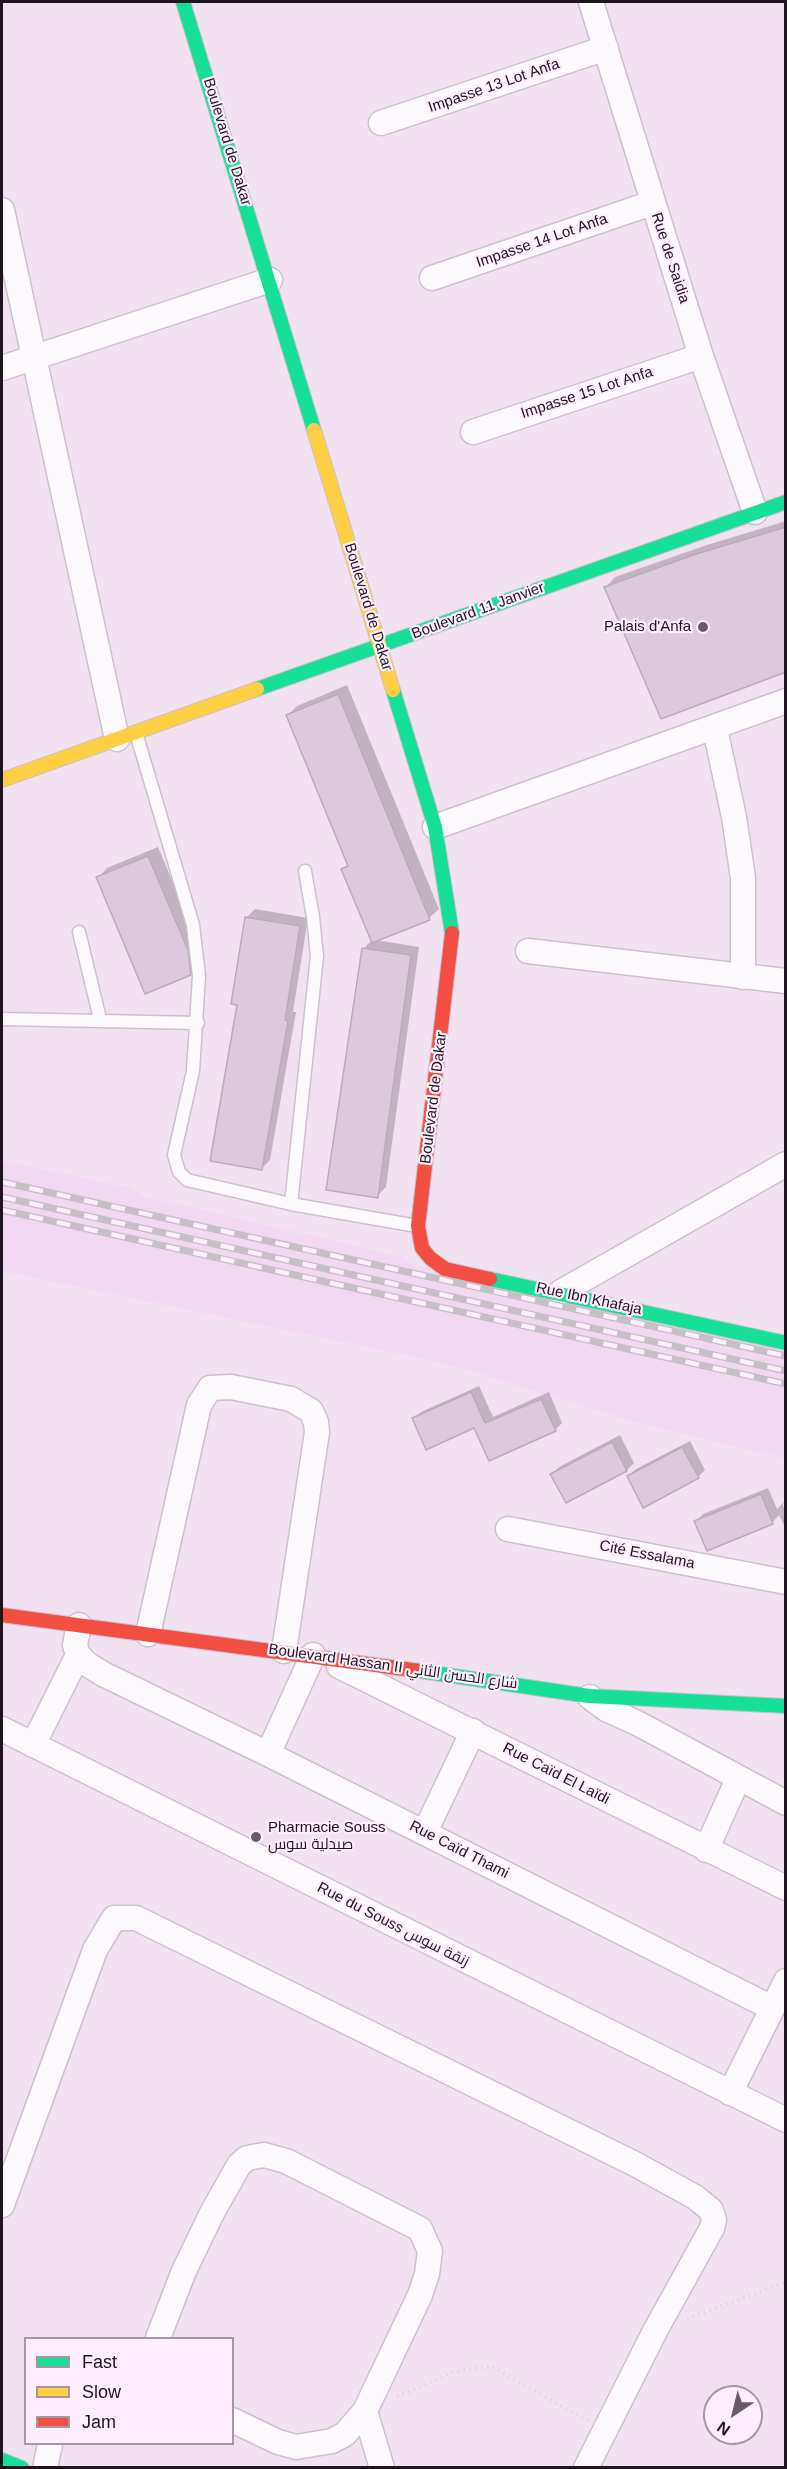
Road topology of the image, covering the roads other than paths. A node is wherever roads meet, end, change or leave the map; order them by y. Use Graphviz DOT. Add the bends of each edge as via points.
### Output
graph roads {
  1 [pos="183,2"];
  2 [pos="591,2"];
  3 [pos="606,48"];
  4 [pos="381,123"];
  5 [pos="652,203"];
  6 [pos="2,210"];
  7 [pos="432,278"];
  8 [pos="270,280"];
  9 [pos="33,356"];
  10 [pos="701,356"];
  11 [pos="2,368"];
  12 [pos="473,432"];
  13 [pos="786,502"];
  14 [pos="755,512"];
  15 [pos="380,646"];
  16 [pos="786,701"];
  17 [pos="715,729"];
  18 [pos="127,735"];
  19 [pos="2,780"];
  20 [pos="435,827"];
  21 [pos="305,870"];
  22 [pos="79,932"];
  23 [pos="528,951"];
  24 [pos="743,977"];
  25 [pos="786,981"];
  26 [pos="2,1019"];
  27 [pos="100,1019"];
  28 [pos="198,1023"];
  29 [pos="786,1164"];
  30 [pos="291,1204"];
  31 [pos="418,1226"];
  32 [pos="561,1292"];
  33 [pos="786,1343"];
  34 [pos="508,1529"];
  35 [pos="786,1582"];
  36 [pos="2,1615"];
  37 [pos="79,1625"];
  38 [pos="148,1634"];
  39 [pos="284,1651"];
  40 [pos="78,1655"];
  41 [pos="321,1656"];
  42 [pos="589,1696"];
  43 [pos="786,1706"];
  44 [pos="2,1730"];
  45 [pos="473,1731"];
  46 [pos="33,1745"];
  47 [pos="268,1754"];
  48 [pos="738,1779"];
  49 [pos="786,1803"];
  50 [pos="424,1832"];
  51 [pos="706,1850"];
  52 [pos="786,1888"];
  53 [pos="786,1981"];
  54 [pos="772,2008"];
  55 [pos="729,2093"];
  56 [pos="786,2120"];
  57 [pos="2,2205"];
  58 [pos="158,2337"];
  59 [pos="365,2411"];
  60 [pos="234,2421"];
  61 [pos="50,2445"];
  62 [pos="2,2460"];
  63 [pos="22,2468"];
  64 [pos="45,2468"];
  65 [pos="382,2468"];
  66 [pos="586,2468"];
  1 -- 8 [label="street, Boulevard de Dakar"];
  2 -- 3 [label="street, Rue de Saidia"];
  3 -- 4 [label="street, Impasse 13 Lot Anfa"];
  3 -- 5 [label="street, Rue de Saidia"];
  5 -- 7 [label="street, Impasse 14 Lot Anfa"];
  5 -- 10 [label="street, Rue de Saidia"];
  6 -- 9 [label="street"];
  8 -- 9 [label="street"];
  8 -- 15 [label="street, Boulevard de Dakar"];
  9 -- 11 [label="street"];
  9 -- 18 [label="street"];
  10 -- 12 [label="street, Impasse 15 Lot Anfa"];
  10 -- 14 [label="street, Rue de Saidia"];
  13 -- 14 [label="street, Boulevard 11 Janvier"];
  14 -- 15 [label="street, Boulevard 11 Janvier"];
  15 -- 18 [label="street, Boulevard 11 Janvier"];
  15 -- 20 [label="street, Boulevard de Dakar"];
  16 -- 17 [label="street"];
  17 -- 20 [label="street"];
  17 -- 24 [label="street" via="743,878"];
  18 -- 19 [label="street, Boulevard 11 Janvier"];
  18 -- 28 [label="lane" via="193,925 199,976"];
  20 -- 31 [label="street, Boulevard de Dakar" via="453,941"];
  21 -- 30 [label="lane" via="317,956"];
  22 -- 27 [label="lane"];
  23 -- 24 [label="street"];
  24 -- 25 [label="street"];
  26 -- 27 [label="lane"];
  27 -- 28 [label="lane"];
  28 -- 30 [label="lane" via="193,1071 174,1155 179,1172 187,1180"];
  29 -- 32 [label="street"];
  30 -- 31 [label="lane"];
  31 -- 32 [label="street, Rue Ibn Khafaja" via="422,1248 441,1267"];
  32 -- 33 [label="street, Rue Ibn Khafaja"];
  34 -- 35 [label="street, Cité Essalama"];
  36 -- 37 [label="street, Boulevard Hassan II شارع الحسن الثاني"];
  37 -- 38 [label="street, Boulevard Hassan II شارع الحسن الثاني"];
  37 -- 40 [label="street" via="75,1644"];
  38 -- 39 [label="street, Boulevard Hassan II شارع الحسن الثاني"];
  38 -- 39 [label="street" via="199,1405 210,1388 231,1387 291,1399 312,1411 316,1422"];
  39 -- 41 [label="street, Boulevard Hassan II شارع الحسن الثاني"];
  40 -- 46 [label="street"];
  40 -- 47 [label="street, Rue Caïd Thami" via="104,1674"];
  41 -- 42 [label="street, Boulevard Hassan II شارع الحسن الثاني"];
  41 -- 45 [label="street, Rue Caïd El Laïdi"];
  41 -- 47 [label="street"];
  42 -- 43 [label="street, Boulevard Hassan II شارع الحسن الثاني"];
  42 -- 48 [label="street" via="606,1709"];
  44 -- 46 [label="street, Rue du Souss زنقة سوس"];
  45 -- 50 [label="street"];
  45 -- 51 [label="street, Rue Caïd El Laïdi"];
  46 -- 55 [label="street, Rue du Souss زنقة سوس"];
  47 -- 50 [label="street, Rue Caïd Thami"];
  48 -- 49 [label="street"];
  48 -- 51 [label="street"];
  50 -- 54 [label="street, Rue Caïd Thami"];
  51 -- 52 [label="street, Rue Caïd El Laïdi"];
  53 -- 54 [label="street"];
  54 -- 55 [label="street"];
  55 -- 56 [label="street, Rue du Souss زنقة سوس"];
  57 -- 66 [label="street" via="95,1950 114,1918 136,1918 635,2164 707,2205 714,2220 712,2228"];
  58 -- 59 [label="street" via="184,2271 239,2166 260,2154 286,2161 410,2223 420,2229 430,2246 420,2295"];
  59 -- 60 [label="street" via="345,2434 332,2441 296,2447"];
  59 -- 65 [label="street"];
  61 -- 64 [label="street"];
  62 -- 63 [label="street"];
}
